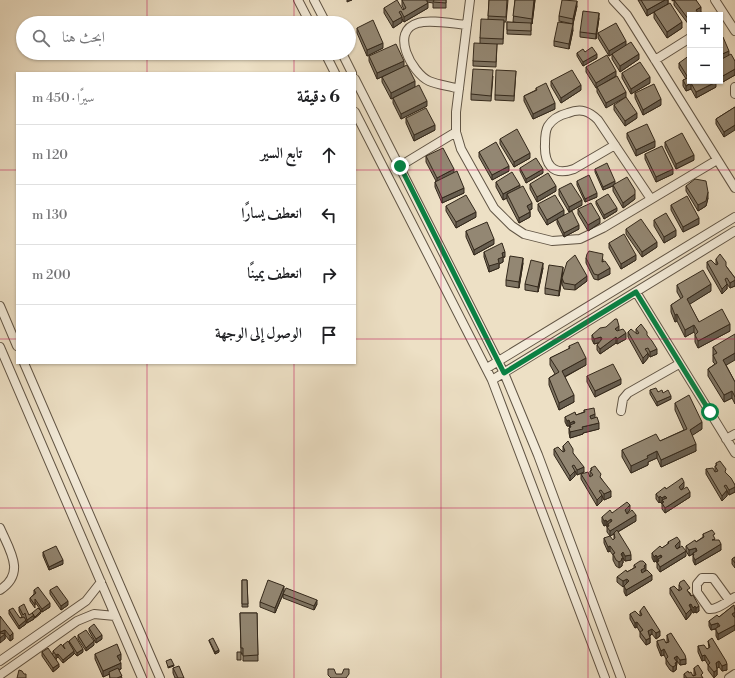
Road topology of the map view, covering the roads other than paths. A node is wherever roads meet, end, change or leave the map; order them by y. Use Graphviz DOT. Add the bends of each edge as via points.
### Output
graph roads {
  1 [pos="298,0"];
  2 [pos="314,0"];
  3 [pos="470,0"];
  4 [pos="613,0"];
  5 [pos="715,0"];
  6 [pos="720,12"];
  7 [pos="306,16"];
  8 [pos="322,16"];
  9 [pos="723,18"];
  10 [pos="467,25"];
  11 [pos="735,31"];
  12 [pos="687,40"];
  13 [pos="328,60"];
  14 [pos="346,60"];
  15 [pos="655,60"];
  16 [pos="334,72"];
  17 [pos="352,72"];
  18 [pos="356,80"];
  19 [pos="735,87"];
  20 [pos="459,89"];
  21 [pos="735,94"];
  22 [pos="356,114"];
  23 [pos="456,132"];
  24 [pos="614,145"];
  25 [pos="717,160"];
  26 [pos="400,166"];
  27 [pos="735,188"];
  28 [pos="651,199"];
  29 [pos="735,217"];
  30 [pos="735,231"];
  31 [pos="636,292"];
  32 [pos="0,306"];
  33 [pos="16,344"];
  34 [pos="0,347"];
  35 [pos="499,361"];
  36 [pos="24,364"];
  37 [pos="679,364"];
  38 [pos="487,368"];
  39 [pos="504,373"];
  40 [pos="492,380"];
  41 [pos="621,411"];
  42 [pos="735,434"];
  43 [pos="726,439"];
  44 [pos="735,453"];
  45 [pos="0,528"];
  46 [pos="101,582"];
  47 [pos="0,590"];
  48 [pos="80,606"];
  49 [pos="87,616"];
  50 [pos="115,616"];
  51 [pos="0,661"];
  52 [pos="735,674"];
  53 [pos="0,675"];
  54 [pos="142,678"];
  55 [pos="160,678"];
  56 [pos="605,678"];
  57 [pos="621,678"];
  58 [pos="729,678"];
  1 -- 7 [label="street"];
  2 -- 8 [label="street"];
  3 -- 10 [label="street"];
  4 -- 15 [label="street" via="627,15"];
  5 -- 6 [label="street"];
  9 -- 11 [label="street"];
  10 -- 20 [label="street"];
  10 -- 20 [label="street" via="418,23 408,29 404,40 405,49 420,74 429,81"];
  12 -- 15 [label="street"];
  13 -- 16 [label="street"];
  14 -- 17 [label="street"];
  15 -- 25 [label="street"];
  18 -- 26 [label="street"];
  19 -- 21 [label="street"];
  20 -- 23 [label="street"];
  22 -- 38 [label="street"];
  23 -- 26 [label="street"];
  23 -- 28 [label="street" via="461,149 494,208 512,226 538,239 580,239 594,234"];
  24 -- 24 [label="street" via="567,172 552,168 545,158 545,133 548,125 561,115 575,110 584,110 592,114"];
  24 -- 28 [label="street"];
  25 -- 27 [label="street"];
  25 -- 28 [label="street"];
  26 -- 35 [label="street"];
  29 -- 35 [label="street"];
  30 -- 31 [label="street"];
  31 -- 37 [label="street"];
  31 -- 39 [label="street"];
  32 -- 33 [label="street"];
  34 -- 46 [label="street"];
  35 -- 38 [label="street"];
  35 -- 39 [label="street"];
  36 -- 55 [label="street"];
  37 -- 41 [label="street" via="628,393 623,399"];
  37 -- 43 [label="street"];
  38 -- 40 [label="street"];
  39 -- 40 [label="street"];
  39 -- 57 [label="street" via="538,455"];
  40 -- 56 [label="street"];
  42 -- 43 [label="street"];
  43 -- 44 [label="street"];
  45 -- 47 [label="street" via="14,561 14,570 10,583"];
  46 -- 48 [label="street" via="92,596"];
  46 -- 50 [label="street"];
  48 -- 49 [label="street"];
  48 -- 51 [label="street"];
  49 -- 50 [label="street"];
  49 -- 53 [label="street"];
  50 -- 54 [label="street"];
  52 -- 58 [label="street"];
}
